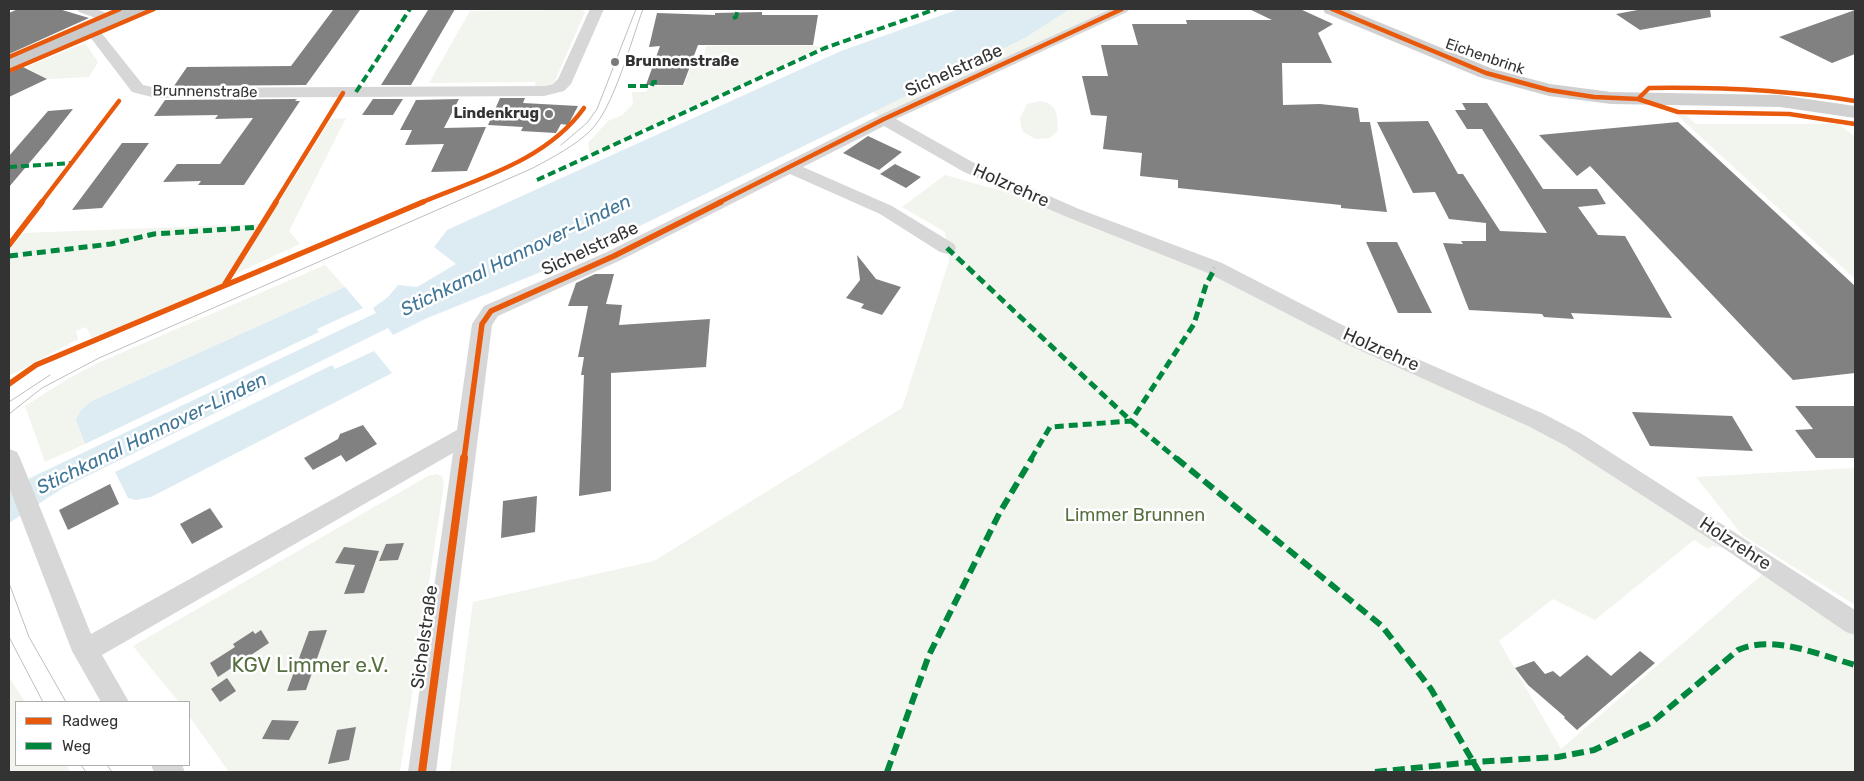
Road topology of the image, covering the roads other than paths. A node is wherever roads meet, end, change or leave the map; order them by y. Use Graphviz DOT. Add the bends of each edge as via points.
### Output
graph roads {
  1 [pos="84,9"];
  2 [pos="138,9"];
  3 [pos="597,9"];
  4 [pos="1122,9"];
  5 [pos="1332,9"];
  6 [pos="112,20"];
  7 [pos="91,29"];
  8 [pos="9,65"];
  9 [pos="1855,112"];
  10 [pos="884,119"];
  11 [pos="788,167"];
  12 [pos="947,248"];
  13 [pos="467,435"];
  14 [pos="9,458"];
  15 [pos="1855,624"];
  16 [pos="84,651"];
  17 [pos="115,701"];
  18 [pos="422,772"];
  1 -- 6 [label="street"];
  2 -- 6 [label="main road"];
  3 -- 7 [label="street, Brunnenstraße" via="565,81 558,88 544,91 156,93 138,89"];
  4 -- 10 [label="street, Sichelstraße"];
  5 -- 9 [label="main road, Eichenbrink" via="1486,74 1549,90 1611,98 1780,101"];
  6 -- 7 [label="main road"];
  7 -- 8 [label="main road"];
  10 -- 11 [label="street, Sichelstraße"];
  10 -- 15 [label="street, Holzrehre" via="970,168 1215,268 1353,339 1536,420 1574,440"];
  11 -- 12 [label="street" via="886,210"];
  11 -- 13 [label="street, Sichelstraße" via="614,256 491,311 482,324"];
  13 -- 16 [label="street"];
  13 -- 18 [label="street, Sichelstraße"];
  14 -- 16 [label="street"];
  16 -- 17 [label="street"];
}
